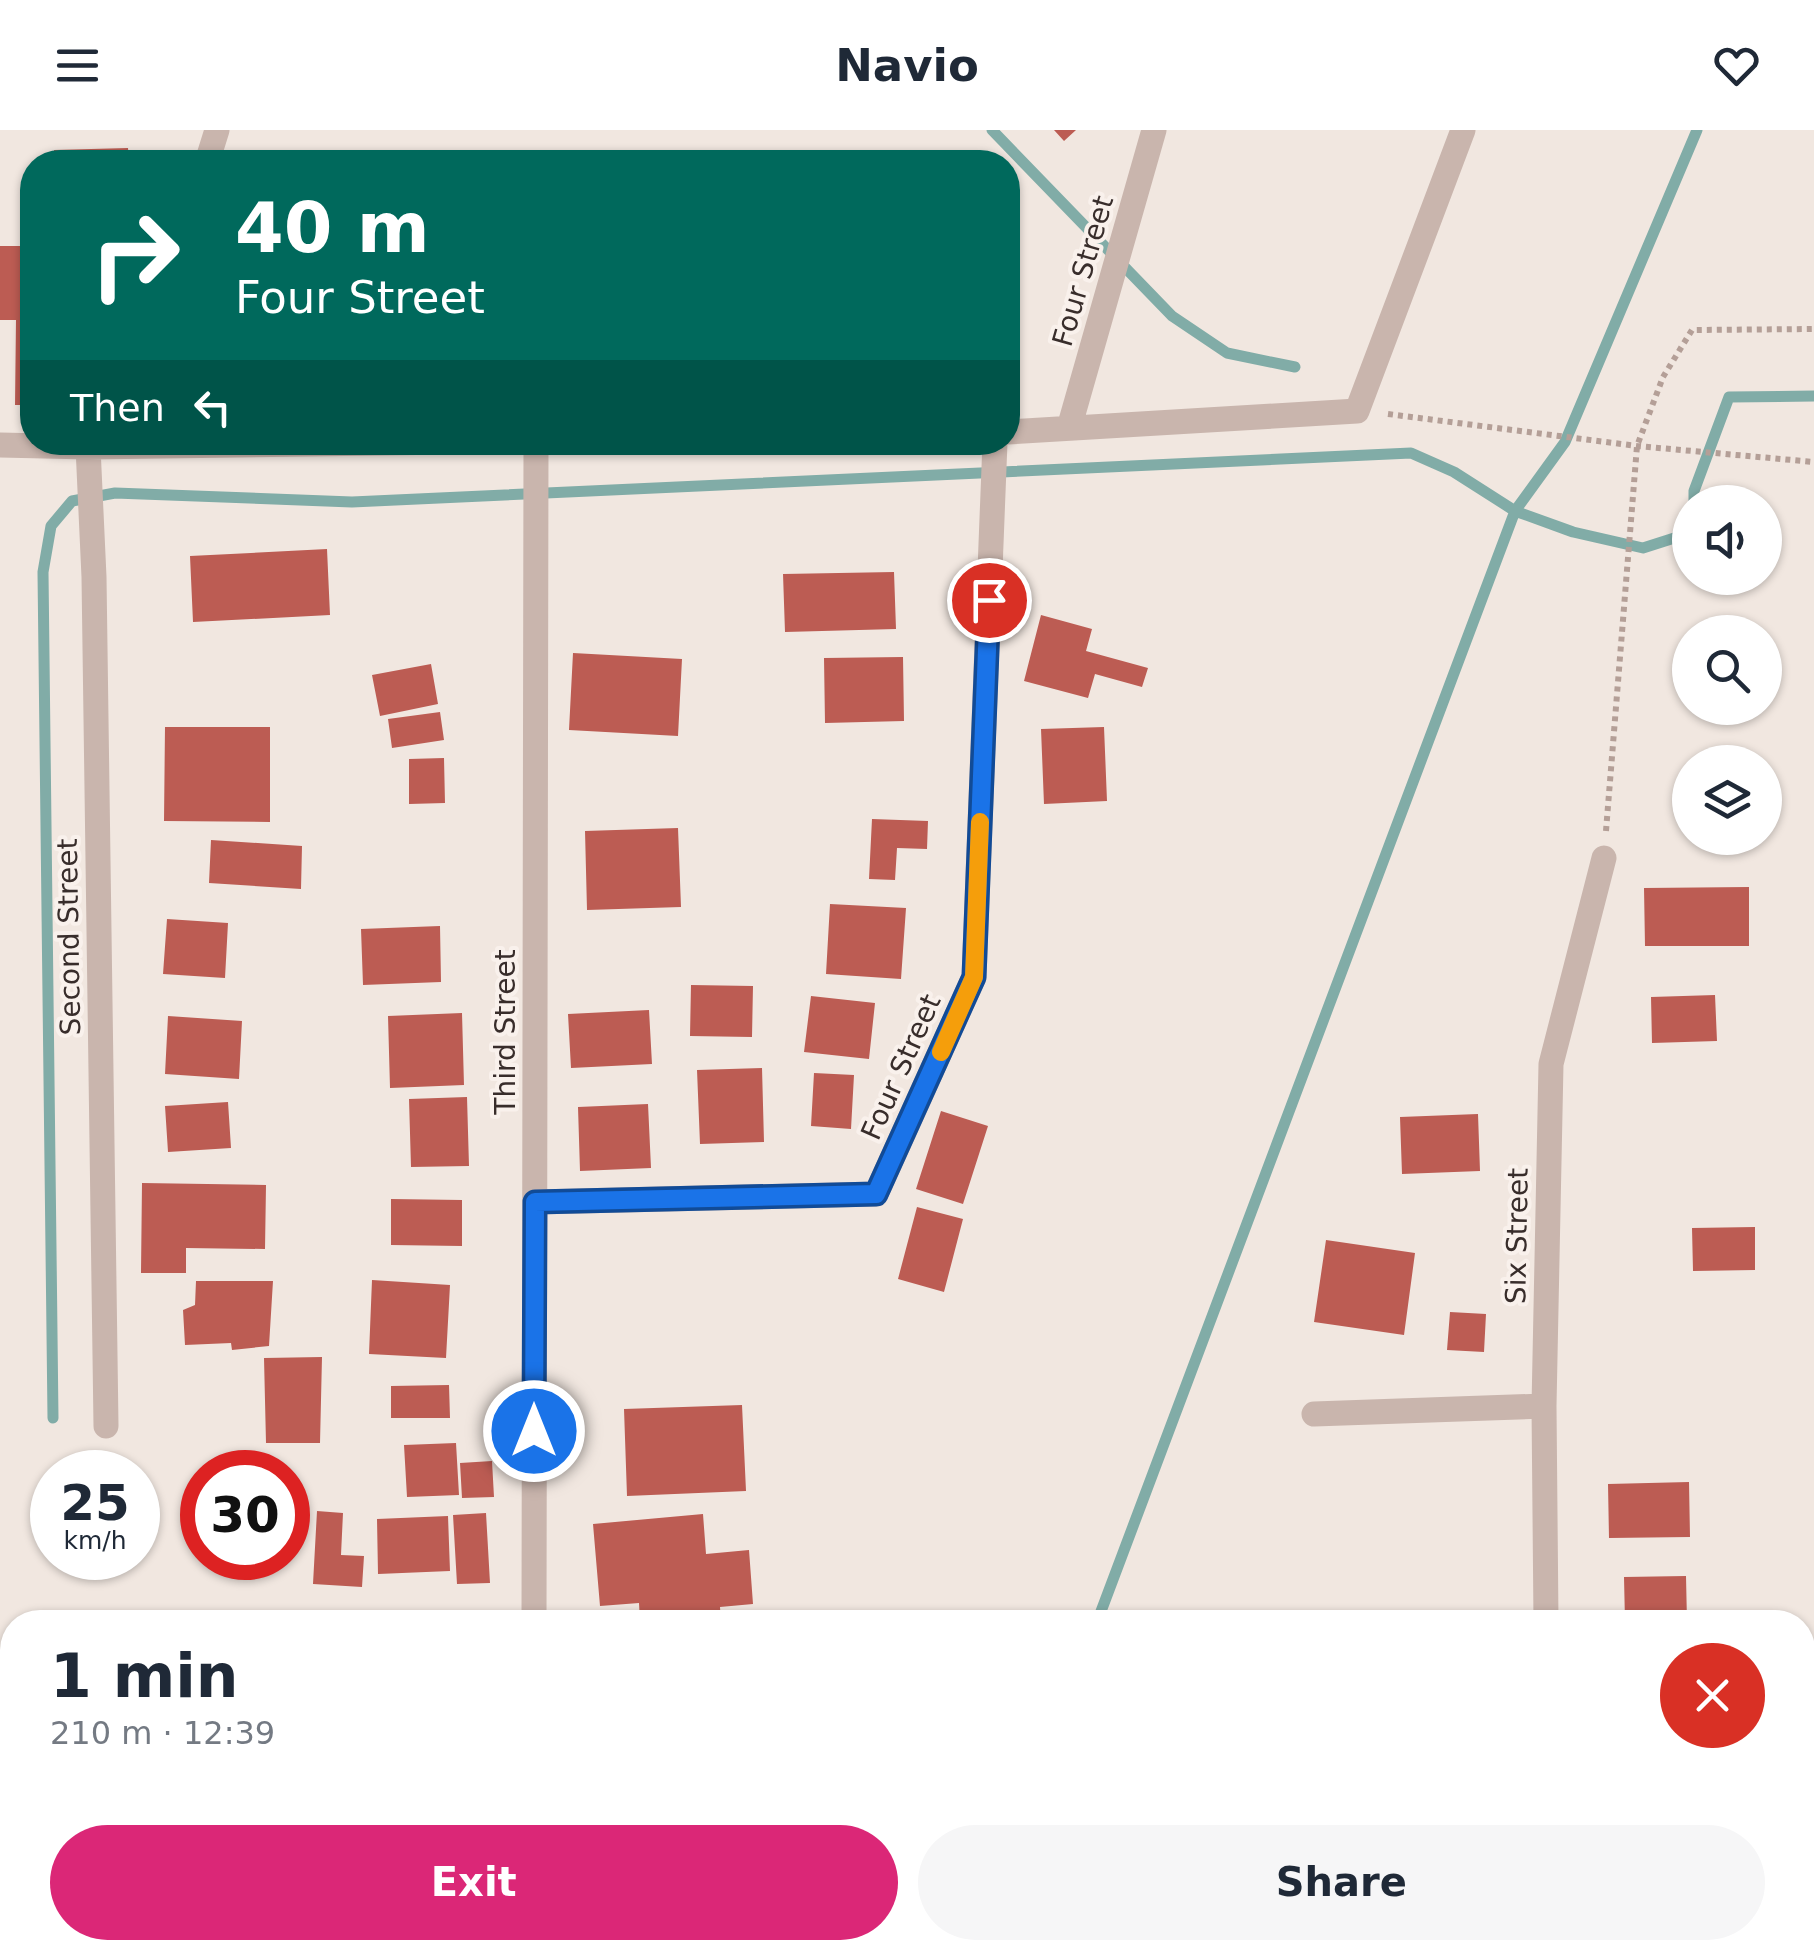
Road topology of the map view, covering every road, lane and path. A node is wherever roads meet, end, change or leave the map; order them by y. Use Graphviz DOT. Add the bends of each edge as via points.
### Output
graph roads {
  1 [pos="1154,130"];
  2 [pos="1463,130"];
  3 [pos="1814,328"];
  4 [pos="1357,411"];
  5 [pos="1069,428"];
  6 [pos="1020,431"];
  7 [pos="1636,446"];
  8 [pos="88,455"];
  9 [pos="536,455"];
  10 [pos="995,455"];
  11 [pos="1810,463"];
  12 [pos="1604,858"];
  13 [pos="535,1202"];
  14 [pos="1544,1406"];
  15 [pos="1314,1414"];
  16 [pos="106,1426"];
  17 [pos="534,1610"];
  18 [pos="1546,1610"];
  1 -- 5 [label="street, Four Street"];
  2 -- 4 [label="street"];
  3 -- 7 [label="path" via="1692,330 1663,377"];
  4 -- 5 [label="street"];
  4 -- 7 [label="path"];
  5 -- 6 [label="street"];
  7 -- 11 [label="path"];
  7 -- 12 [label="path"];
  8 -- 16 [label="street, Second Street"];
  9 -- 13 [label="street, Third Street"];
  10 -- 13 [label="street, Four Street" via="974,977 876,1194"];
  12 -- 14 [label="street, Six Street" via="1551,1064"];
  13 -- 17 [label="street, Third Street"];
  14 -- 15 [label="street"];
  14 -- 18 [label="street, Six Street"];
}
